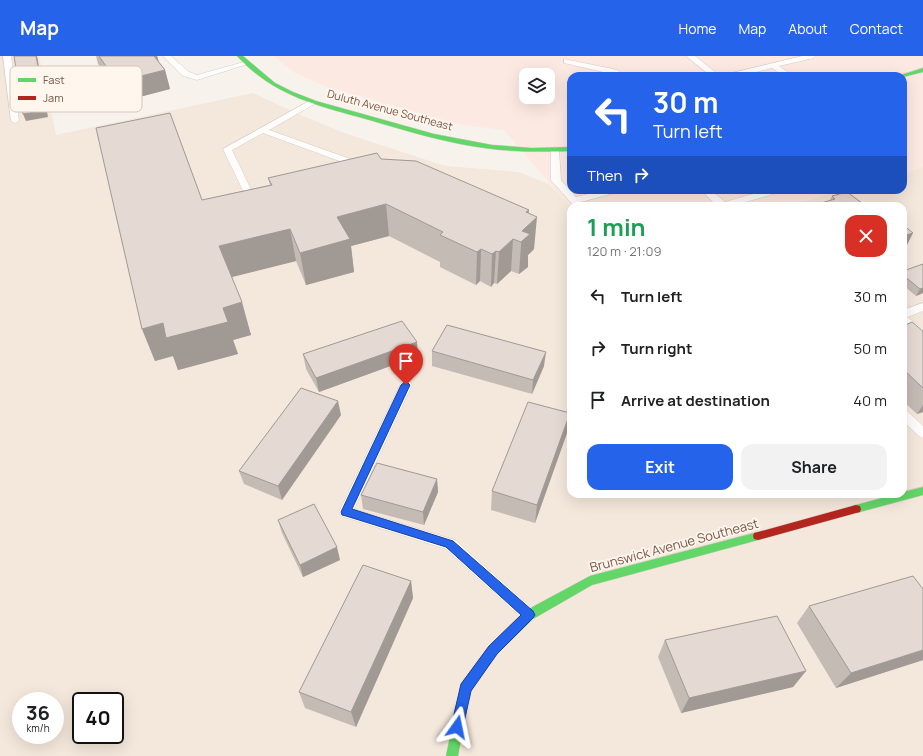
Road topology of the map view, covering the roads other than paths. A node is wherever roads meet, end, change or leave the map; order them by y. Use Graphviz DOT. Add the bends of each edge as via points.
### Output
graph roads {
  1 [pos="7,56"];
  2 [pos="167,56"];
  3 [pos="240,56"];
  4 [pos="690,56"];
  5 [pos="811,56"];
  6 [pos="567,61"];
  7 [pos="247,63"];
  8 [pos="773,65"];
  9 [pos="923,70"];
  10 [pos="615,72"];
  11 [pos="711,72"];
  12 [pos="746,72"];
  13 [pos="783,72"];
  14 [pos="907,74"];
  15 [pos="10,80"];
  16 [pos="314,102"];
  17 [pos="14,112"];
  18 [pos="15,121"];
  19 [pos="262,130"];
  20 [pos="567,149"];
  21 [pos="555,150"];
  22 [pos="334,178"];
  23 [pos="567,193"];
  24 [pos="568,194"];
  25 [pos="603,194"];
  26 [pos="710,194"];
  27 [pos="764,194"];
  28 [pos="266,196"];
  29 [pos="575,202"];
  30 [pos="579,202"];
  31 [pos="719,202"];
  32 [pos="736,202"];
  33 [pos="923,307"];
  34 [pos="907,313"];
  35 [pos="907,322"];
  36 [pos="923,336"];
  37 [pos="406,385"];
  38 [pos="907,418"];
  39 [pos="923,434"];
  40 [pos="923,491"];
  41 [pos="907,495"];
  42 [pos="897,498"];
  43 [pos="529,615"];
  44 [pos="452,756"];
  1 -- 15 [label="lane"];
  2 -- 7 [label="lane" via="186,74 197,78"];
  3 -- 7 [label="street, Duluth Avenue Southeast"];
  4 -- 11 [label="lane"];
  5 -- 8 [label="lane"];
  6 -- 10 [label="lane"];
  7 -- 16 [label="street, Duluth Avenue Southeast" via="273,84"];
  8 -- 12 [label="lane"];
  8 -- 13 [label="lane"];
  9 -- 14 [label="street"];
  16 -- 19 [label="lane"];
  16 -- 21 [label="street, Duluth Avenue Southeast" via="433,136 492,147"];
  17 -- 18 [label="lane"];
  19 -- 22 [label="lane" via="350,162 341,176"];
  19 -- 28 [label="lane" via="227,149 251,200"];
  20 -- 21 [label="street, Duluth Avenue Southeast"];
  21 -- 23 [label="lane" via="556,180"];
  24 -- 29 [label="lane"];
  25 -- 30 [label="lane"];
  26 -- 31 [label="lane"];
  27 -- 32 [label="lane"];
  33 -- 34 [label="lane"];
  35 -- 36 [label="lane"];
  37 -- 43 [label="lane" via="346,512 450,544"];
  38 -- 39 [label="lane"];
  40 -- 41 [label="street, Brunswick Avenue Southeast"];
  42 -- 43 [label="street, Brunswick Avenue Southeast" via="590,581"];
  43 -- 44 [label="street, Brunswick Avenue Southeast" via="493,650 465,688"];
}
